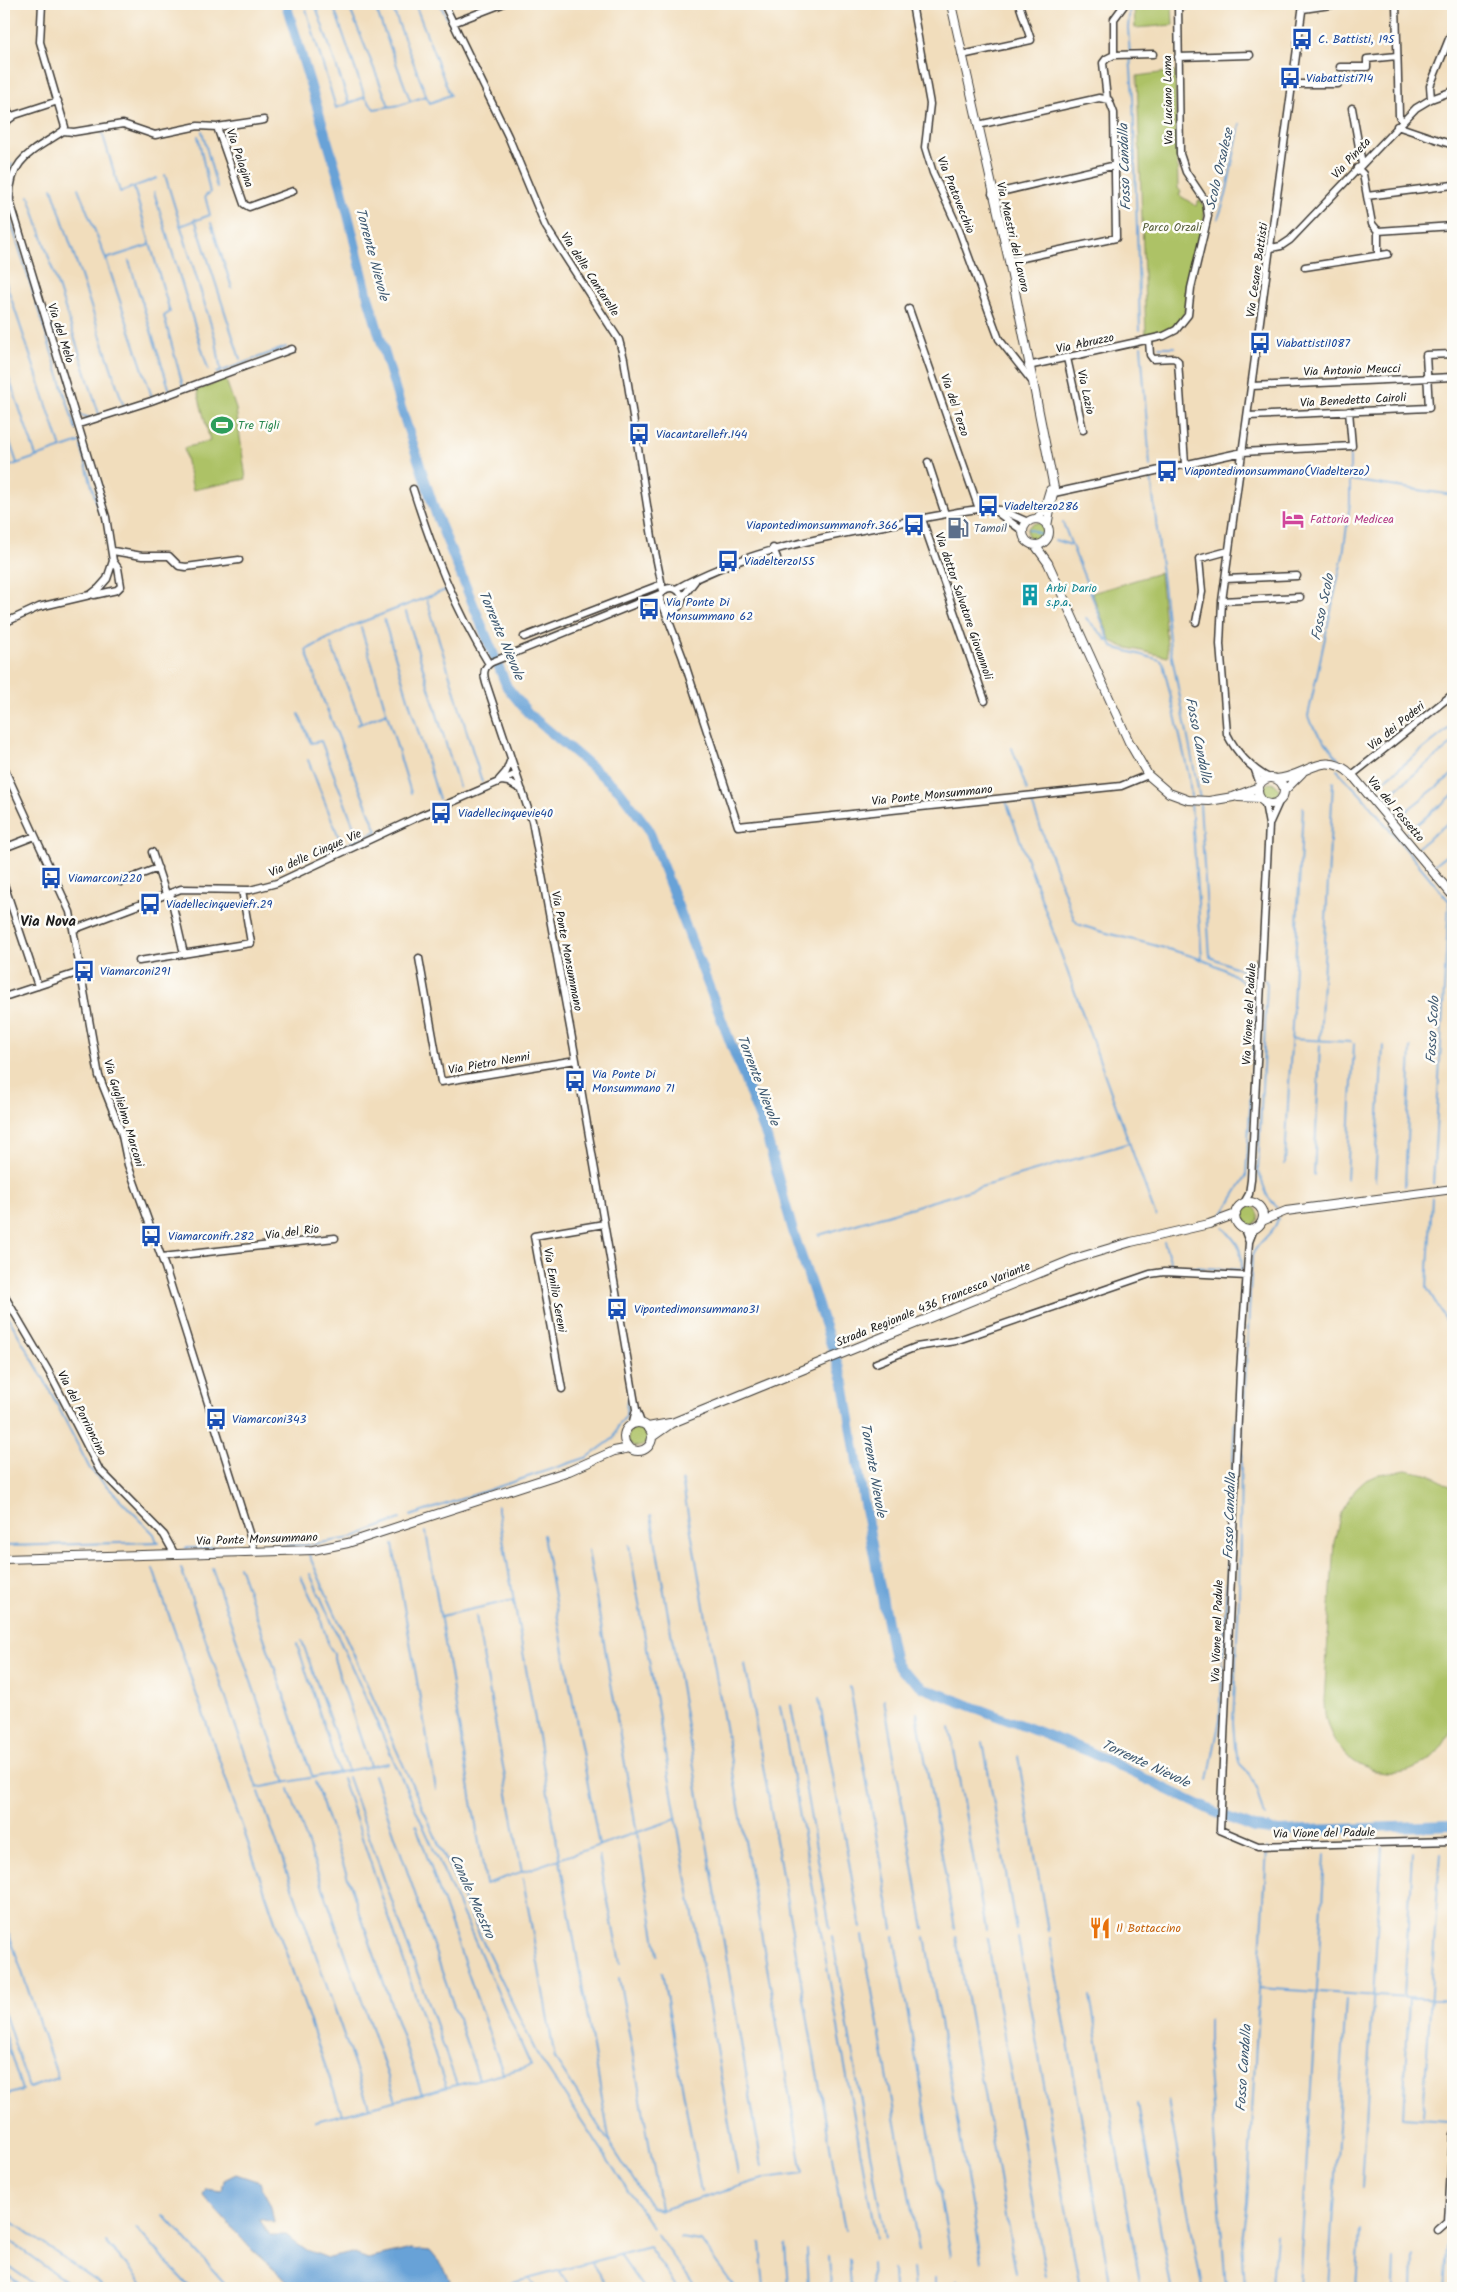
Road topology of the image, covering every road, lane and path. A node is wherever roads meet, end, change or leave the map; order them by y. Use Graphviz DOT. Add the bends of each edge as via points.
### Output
graph roads {
  1 [pos="42,4"];
  2 [pos="444,4"];
  3 [pos="502,4"];
  4 [pos="912,4"];
  5 [pos="951,4"];
  6 [pos="1019,4"];
  7 [pos="1125,4"];
  8 [pos="1178,4"];
  9 [pos="1246,4"];
  10 [pos="1252,4"];
  11 [pos="1337,4"];
  12 [pos="1396,4"];
  13 [pos="1303,6"];
  14 [pos="453,23"];
  15 [pos="1453,29"];
  16 [pos="1153,54"];
  17 [pos="962,55"];
  18 [pos="1116,55"];
  19 [pos="1250,55"];
  20 [pos="1397,56"];
  21 [pos="1178,57"];
  22 [pos="1340,67"];
  23 [pos="1292,84"];
  24 [pos="1338,84"];
  25 [pos="1453,91"];
  26 [pos="4,99"];
  27 [pos="1107,99"];
  28 [pos="1430,99"];
  29 [pos="58,101"];
  30 [pos="1352,108"];
  31 [pos="10,118"];
  32 [pos="264,120"];
  33 [pos="1402,121"];
  34 [pos="4,123"];
  35 [pos="978,125"];
  36 [pos="217,127"];
  37 [pos="1410,130"];
  38 [pos="63,131"];
  39 [pos="1453,146"];
  40 [pos="1116,165"];
  41 [pos="1360,166"];
  42 [pos="1453,186"];
  43 [pos="293,191"];
  44 [pos="992,194"];
  45 [pos="1367,196"];
  46 [pos="1453,226"];
  47 [pos="1378,231"];
  48 [pos="1271,248"];
  49 [pos="1388,254"];
  50 [pos="1378,256"];
  51 [pos="1008,261"];
  52 [pos="1305,267"];
  53 [pos="909,309"];
  54 [pos="1148,340"];
  55 [pos="292,349"];
  56 [pos="1453,354"];
  57 [pos="1067,358"];
  58 [pos="1028,366"];
  59 [pos="1427,378"];
  60 [pos="1453,378"];
  61 [pos="1031,380"];
  62 [pos="1252,386"];
  63 [pos="1349,410"];
  64 [pos="1248,416"];
  65 [pos="79,424"];
  66 [pos="1082,430"];
  67 [pos="1243,452"];
  68 [pos="928,462"];
  69 [pos="1185,464"];
  70 [pos="1051,476"];
  71 [pos="413,489"];
  72 [pos="1054,493"];
  73 [pos="979,509"];
  74 [pos="988,509"];
  75 [pos="945,514"];
  76 [pos="922,519"];
  77 [pos="1037,519"];
  78 [pos="1028,522"];
  79 [pos="1047,526"];
  80 [pos="1023,531"];
  81 [pos="1044,542"];
  82 [pos="1035,545"];
  83 [pos="773,548"];
  84 [pos="113,551"];
  85 [pos="1228,551"];
  86 [pos="777,558"];
  87 [pos="239,560"];
  88 [pos="113,561"];
  89 [pos="1048,563"];
  90 [pos="661,574"];
  91 [pos="1298,576"];
  92 [pos="697,578"];
  93 [pos="1226,579"];
  94 [pos="673,589"];
  95 [pos="662,590"];
  96 [pos="90,595"];
  97 [pos="633,596"];
  98 [pos="1300,596"];
  99 [pos="682,598"];
  100 [pos="1222,601"];
  101 [pos="638,603"];
  102 [pos="662,606"];
  103 [pos="676,608"];
  104 [pos="1196,622"];
  105 [pos="4,623"];
  106 [pos="672,627"];
  107 [pos="524,638"];
  108 [pos="490,663"];
  109 [pos="1453,694"];
  110 [pos="985,701"];
  111 [pos="512,758"];
  112 [pos="4,768"];
  113 [pos="1254,769"];
  114 [pos="1307,769"];
  115 [pos="517,774"];
  116 [pos="1148,775"];
  117 [pos="1352,775"];
  118 [pos="1273,778"];
  119 [pos="498,781"];
  120 [pos="1259,785"];
  121 [pos="522,790"];
  122 [pos="1284,791"];
  123 [pos="1233,797"];
  124 [pos="1262,801"];
  125 [pos="1279,802"];
  126 [pos="1269,825"];
  127 [pos="35,836"];
  128 [pos="4,848"];
  129 [pos="152,852"];
  130 [pos="158,868"];
  131 [pos="120,882"];
  132 [pos="4,888"];
  133 [pos="242,890"];
  134 [pos="168,893"];
  135 [pos="1453,896"];
  136 [pos="75,929"];
  137 [pos="184,954"];
  138 [pos="419,958"];
  139 [pos="139,961"];
  140 [pos="80,972"];
  141 [pos="38,986"];
  142 [pos="4,997"];
  143 [pos="576,1060"];
  144 [pos="1453,1189"];
  145 [pos="1244,1203"];
  146 [pos="1260,1208"];
  147 [pos="1286,1211"];
  148 [pos="1236,1214"];
  149 [pos="1262,1221"];
  150 [pos="604,1224"];
  151 [pos="1209,1224"];
  152 [pos="1241,1226"];
  153 [pos="1254,1229"];
  154 [pos="335,1238"];
  155 [pos="1248,1242"];
  156 [pos="162,1257"];
  157 [pos="1247,1276"];
  158 [pos="4,1295"];
  159 [pos="876,1363"];
  160 [pos="562,1389"];
  161 [pos="636,1409"];
  162 [pos="672,1423"];
  163 [pos="632,1424"];
  164 [pos="644,1425"];
  165 [pos="652,1437"];
  166 [pos="625,1439"];
  167 [pos="630,1448"];
  168 [pos="614,1451"];
  169 [pos="255,1552"];
  170 [pos="174,1553"];
  171 [pos="4,1559"];
  172 [pos="1221,1808"];
  173 [pos="1453,1841"];
  174 [pos="1453,2135"];
  175 [pos="1438,2230"];
  1 -- 29 [label="street" via="40,42"];
  2 -- 14 [label="street, Via delle Cantarelle"];
  3 -- 14 [label="street"];
  4 -- 61 [label="street, Via Pratovecchio" via="930,104 925,147 933,173 959,230 1000,339"];
  5 -- 17 [label="main road, Via Maestri del Lavoro"];
  6 -- 17 [label="street" via="1031,40"];
  7 -- 18 [label="street" via="1114,19"];
  8 -- 9 [label="street"];
  8 -- 21 [label="street, Via Luciano Lama"];
  9 -- 10 [label="street"];
  11 -- 13 [label="street"];
  12 -- 20 [label="street"];
  13 -- 23 [label="street, Via Cesare Battisti"];
  14 -- 90 [label="street, Via delle Cantarelle" via="508,136 546,227 619,340"];
  15 -- 28 [label="street" via="1430,86"];
  16 -- 18 [label="street"];
  17 -- 35 [label="main road, Via Maestri del Lavoro"];
  18 -- 27 [label="street" via="1106,58 1104,63"];
  19 -- 21 [label="street"];
  20 -- 22 [label="street" via="1368,59 1367,67"];
  20 -- 33 [label="street" via="1398,116"];
  21 -- 54 [label="street, Via Luciano Lama" via="1180,154 1186,172 1206,202 1208,216 1188,315 1172,333"];
  23 -- 24 [label="street"];
  23 -- 48 [label="street, Via Cesare Battisti"];
  25 -- 28 [label="street, Via Pineta"];
  26 -- 31 [label="street"];
  27 -- 35 [label="street" via="1099,98"];
  27 -- 40 [label="street" via="1114,113"];
  28 -- 33 [label="street, Via Pineta"];
  29 -- 31 [label="street"];
  29 -- 38 [label="street" via="65,124"];
  30 -- 41 [label="street"];
  31 -- 34 [label="street"];
  32 -- 36 [label="street, Via Palagina"];
  33 -- 37 [label="street"];
  33 -- 37 [label="street"];
  33 -- 41 [label="street, Via Pineta"];
  35 -- 44 [label="main road, Via Maestri del Lavoro"];
  36 -- 38 [label="street, Via Palagina" via="198,126 155,135 123,124"];
  36 -- 43 [label="street, Via Palagina" via="244,204 249,207 261,204"];
  37 -- 39 [label="street"];
  38 -- 65 [label="street, Via del Melo" via="36,146 24,158 11,180 10,195"];
  40 -- 44 [label="street"];
  40 -- 51 [label="street" via="1116,238"];
  41 -- 45 [label="street"];
  41 -- 48 [label="street, Via Pineta" via="1286,243"];
  42 -- 45 [label="street"];
  44 -- 51 [label="main road, Via Maestri del Lavoro"];
  45 -- 47 [label="street" via="1372,224"];
  46 -- 47 [label="street"];
  47 -- 50 [label="street"];
  48 -- 62 [label="street, Via Cesare Battisti"];
  49 -- 50 [label="street"];
  50 -- 52 [label="street"];
  51 -- 58 [label="main road, Via Maestri del Lavoro"];
  53 -- 73 [label="street, Via del Terzo"];
  54 -- 57 [label="street, Via Abruzzo"];
  54 -- 69 [label="street" via="1152,358 1173,357 1178,361"];
  55 -- 65 [label="street"];
  56 -- 59 [label="street" via="1426,355"];
  57 -- 58 [label="street, Via Abruzzo"];
  57 -- 66 [label="street, Via Lazio"];
  58 -- 61 [label="main road, Via Maestri del Lavoro"];
  59 -- 60 [label="street, Via Antonio Meucci"];
  59 -- 62 [label="street, Via Antonio Meucci"];
  59 -- 63 [label="street, Via Benedetto Cairoli" via="1429,408"];
  61 -- 70 [label="main road, Via Maestri del Lavoro"];
  62 -- 64 [label="street, Via Cesare Battisti"];
  63 -- 64 [label="street, Via Benedetto Cairoli"];
  63 -- 67 [label="street" via="1352,446"];
  64 -- 67 [label="street, Via Cesare Battisti"];
  65 -- 84 [label="street, Via del Melo"];
  67 -- 69 [label="street"];
  67 -- 85 [label="street, Via Cesare Battisti"];
  68 -- 75 [label="street"];
  69 -- 72 [label="street"];
  70 -- 72 [label="main road, Via Maestri del Lavoro"];
  70 -- 77 [label="main road" via="1049,498"];
  71 -- 108 [label="street" via="429,542 452,599"];
  72 -- 79 [label="main road"];
  73 -- 74 [label="street"];
  73 -- 75 [label="street"];
  74 -- 78 [label="street" via="1001,510"];
  74 -- 80 [label="street"];
  75 -- 76 [label="street"];
  76 -- 83 [label="street"];
  76 -- 110 [label="street, Via dottor Salvatore Giovannoli"];
  77 -- 78 [label="main road"];
  77 -- 79 [label="main road"];
  78 -- 80 [label="main road"];
  79 -- 81 [label="main road"];
  80 -- 82 [label="main road" via="1025,539"];
  81 -- 82 [label="main road"];
  81 -- 89 [label="main road"];
  82 -- 89 [label="main road"];
  83 -- 86 [label="street"];
  83 -- 92 [label="street"];
  84 -- 87 [label="street" via="170,556 179,566 186,568"];
  84 -- 88 [label="street, Via del Melo"];
  85 -- 93 [label="street, Via Cesare Battisti"];
  85 -- 104 [label="street" via="1198,559 1202,592"];
  88 -- 96 [label="street, Via del Melo" via="107,578"];
  88 -- 96 [label="street" via="118,568 121,586 117,590"];
  89 -- 116 [label="main road" via="1129,742"];
  90 -- 94 [label="street, Via delle Cantarelle"];
  90 -- 95 [label="street, Via delle Cantarelle"];
  91 -- 93 [label="street"];
  92 -- 94 [label="street"];
  92 -- 99 [label="street"];
  93 -- 100 [label="street, Via Cesare Battisti"];
  94 -- 95 [label="street"];
  94 -- 99 [label="street"];
  95 -- 97 [label="street"];
  95 -- 101 [label="street"];
  95 -- 102 [label="street"];
  96 -- 105 [label="street" via="39,607"];
  97 -- 101 [label="street"];
  97 -- 107 [label="street"];
  98 -- 100 [label="street"];
  99 -- 103 [label="street"];
  100 -- 113 [label="street, Via Cesare Battisti" via="1220,644 1227,734"];
  101 -- 102 [label="street"];
  101 -- 108 [label="street"];
  102 -- 103 [label="street" via="672,610"];
  102 -- 106 [label="street, Via Ponte Monsummano"];
  103 -- 106 [label="street"];
  106 -- 116 [label="street, Via Ponte Monsummano" via="738,826 1121,786"];
  108 -- 111 [label="street, Via Ponte Monsummano" via="484,672 486,683"];
  109 -- 117 [label="street, Via dei Poderi"];
  111 -- 115 [label="street, Via Ponte Monsummano"];
  111 -- 119 [label="street"];
  112 -- 127 [label="street, Via Guglielmo Marconi"];
  113 -- 118 [label="street"];
  113 -- 120 [label="street"];
  114 -- 117 [label="main road, Via del Fossetto" via="1331,763"];
  114 -- 118 [label="main road, Via del Fossetto"];
  114 -- 122 [label="main road"];
  115 -- 119 [label="street, Via delle Cinque Vie"];
  115 -- 121 [label="street, Via Ponte Monsummano"];
  116 -- 123 [label="main road" via="1175,796 1197,801"];
  117 -- 135 [label="main road, Via del Fossetto"];
  118 -- 120 [label="main road"];
  118 -- 122 [label="main road" via="1282,784"];
  119 -- 121 [label="street" via="508,782"];
  119 -- 133 [label="street, Via delle Cinque Vie" via="293,877 263,888"];
  120 -- 123 [label="main road"];
  120 -- 124 [label="main road"];
  121 -- 143 [label="street, Via Ponte Monsummano" via="532,821"];
  122 -- 125 [label="main road"];
  123 -- 124 [label="main road"];
  124 -- 125 [label="main road"];
  124 -- 126 [label="street"];
  125 -- 126 [label="street"];
  126 -- 145 [label="street, Via Vione del Padule" via="1252,1180"];
  127 -- 128 [label="street"];
  127 -- 136 [label="street, Via Guglielmo Marconi"];
  129 -- 130 [label="street"];
  130 -- 131 [label="street"];
  130 -- 134 [label="street"];
  132 -- 141 [label="street"];
  133 -- 134 [label="street, Via delle Cinque Vie" via="190,889"];
  133 -- 137 [label="street" via="251,942"];
  134 -- 136 [label="street, Via delle Cinque Vie"];
  134 -- 137 [label="street"];
  136 -- 140 [label="street, Via Guglielmo Marconi"];
  137 -- 139 [label="street"];
  138 -- 143 [label="street, Via Pietro Nenni" via="441,1082"];
  140 -- 141 [label="street"];
  140 -- 156 [label="street, Via Guglielmo Marconi" via="98,1076"];
  141 -- 142 [label="street"];
  143 -- 150 [label="street, Via Ponte Monsummano"];
  144 -- 147 [label="main road"];
  145 -- 146 [label="main road" via="1253,1203"];
  145 -- 148 [label="main road"];
  146 -- 147 [label="main road"];
  146 -- 149 [label="main road"];
  147 -- 149 [label="main road"];
  148 -- 151 [label="main road"];
  148 -- 152 [label="main road"];
  149 -- 153 [label="main road"];
  150 -- 160 [label="street, Via Emilio Sereni" via="534,1236"];
  150 -- 161 [label="street, Via Ponte Monsummano"];
  151 -- 152 [label="main road"];
  151 -- 162 [label="main road, Strada Regionale 436 Francesca Variante" via="1131,1242 1074,1260"];
  152 -- 153 [label="main road"];
  152 -- 155 [label="street, Via Vione nel Padule"];
  153 -- 155 [label="street"];
  154 -- 156 [label="street, Via del Rio"];
  155 -- 157 [label="street, Via Vione nel Padule"];
  156 -- 169 [label="street, Via Guglielmo Marconi"];
  157 -- 159 [label="street" via="1150,1274 955,1341 916,1347"];
  157 -- 172 [label="street, Via Vione nel Padule"];
  158 -- 170 [label="street, Via del Porrioncino" via="52,1378 98,1469 164,1535"];
  161 -- 163 [label="street"];
  161 -- 164 [label="street"];
  162 -- 164 [label="main road"];
  162 -- 165 [label="main road"];
  163 -- 164 [label="main road"];
  163 -- 166 [label="main road"];
  164 -- 165 [label="main road"];
  165 -- 167 [label="main road" via="645,1449"];
  166 -- 167 [label="main road"];
  166 -- 168 [label="main road"];
  167 -- 168 [label="main road"];
  168 -- 169 [label="main road, Via Ponte Monsummano" via="560,1474 348,1544 313,1550"];
  169 -- 170 [label="main road, Via Ponte Monsummano"];
  170 -- 171 [label="main road, Via Ponte Monsummano"];
  172 -- 173 [label="street, Via Vione del Padule" via="1220,1830 1258,1846"];
  174 -- 175 [label="street" via="1448,2222"];
}
